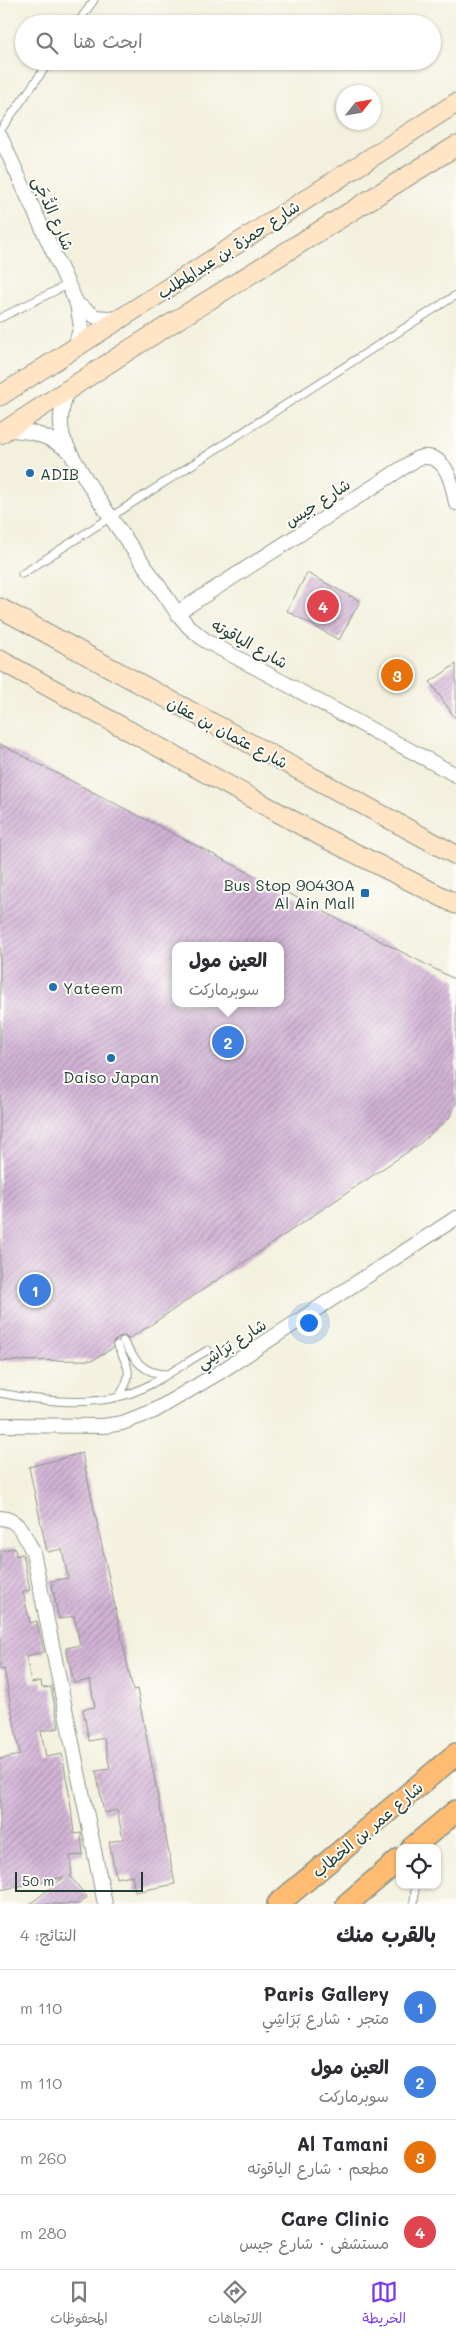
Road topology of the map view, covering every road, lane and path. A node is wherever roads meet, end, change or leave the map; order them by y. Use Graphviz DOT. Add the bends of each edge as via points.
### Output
graph roads {
  1 [pos="94,0"];
  2 [pos="83,15"];
  3 [pos="44,70"];
  4 [pos="456,103"];
  5 [pos="0,131"];
  6 [pos="0,136"];
  7 [pos="454,147"];
  8 [pos="67,285"];
  9 [pos="456,295"];
  10 [pos="77,304"];
  11 [pos="0,318"];
  12 [pos="118,319"];
  13 [pos="75,347"];
  14 [pos="68,389"];
  15 [pos="0,396"];
  16 [pos="3,432"];
  17 [pos="70,451"];
  18 [pos="456,503"];
  19 [pos="110,518"];
  20 [pos="22,574"];
  21 [pos="0,608"];
  22 [pos="177,613"];
  23 [pos="0,660"];
  24 [pos="456,776"];
  25 [pos="456,855"];
  26 [pos="456,904"];
  27 [pos="456,1218"];
  28 [pos="208,1350"];
  29 [pos="166,1374"];
  30 [pos="0,1393"];
  31 [pos="119,1396"];
  32 [pos="0,1425"];
  33 [pos="0,1518"];
  34 [pos="456,1754"];
  35 [pos="456,1811"];
  36 [pos="427,1840"];
  37 [pos="396,1862"];
  38 [pos="415,1889"];
  39 [pos="105,1904"];
  40 [pos="278,1904"];
  41 [pos="347,1904"];
  42 [pos="414,1904"];
  1 -- 2 [label="lane"];
  3 -- 5 [label="lane"];
  4 -- 12 [label="street, شارع حمزة بن عبدالمطلب"];
  6 -- 8 [label="street, شارع الدُّجَى"];
  7 -- 14 [label="street, شارع حمزة بن عبدالمطلب"];
  8 -- 10 [label="street, شارع الدُّجَى"];
  8 -- 11 [label="lane"];
  9 -- 19 [label="lane"];
  10 -- 12 [label="street" via="96,317"];
  10 -- 13 [label="street, شارع الدُّجَى" via="81,326"];
  12 -- 13 [label="street, شارع حمزة بن عبدالمطلب"];
  13 -- 15 [label="street, شارع حمزة بن عبدالمطلب"];
  14 -- 16 [label="street, شارع حمزة بن عبدالمطلب"];
  14 -- 17 [label="street, شارع الياقوته" via="60,420"];
  16 -- 17 [label="street, شارع الياقوته" via="23,430 40,434"];
  17 -- 19 [label="street, شارع الياقوته"];
  18 -- 22 [label="street, شارع جيس" via="452,482 443,464 436,458 418,458"];
  19 -- 20 [label="lane"];
  19 -- 22 [label="street, شارع الياقوته"];
  21 -- 25 [label="street, شارع عثمان بن عفان"];
  22 -- 24 [label="street, شارع الياقوته" via="206,641"];
  23 -- 26 [label="street" via="321,836"];
  27 -- 32 [label="street, شارع بَرَاشِي" via="220,1372 154,1411 104,1426"];
  28 -- 29 [label="lane"];
  29 -- 31 [label="lane" via="148,1386"];
  29 -- 31 [label="lane" via="140,1366 120,1343 129,1372 126,1386"];
  30 -- 31 [label="lane" via="66,1401"];
  33 -- 39 [label="street" via="22,1529 33,1552"];
  34 -- 40 [label="main road, شارع عمر بن الخطاب"];
  35 -- 36 [label="main road"];
  37 -- 41 [label="main road"];
  38 -- 42 [label="lane"];
}
